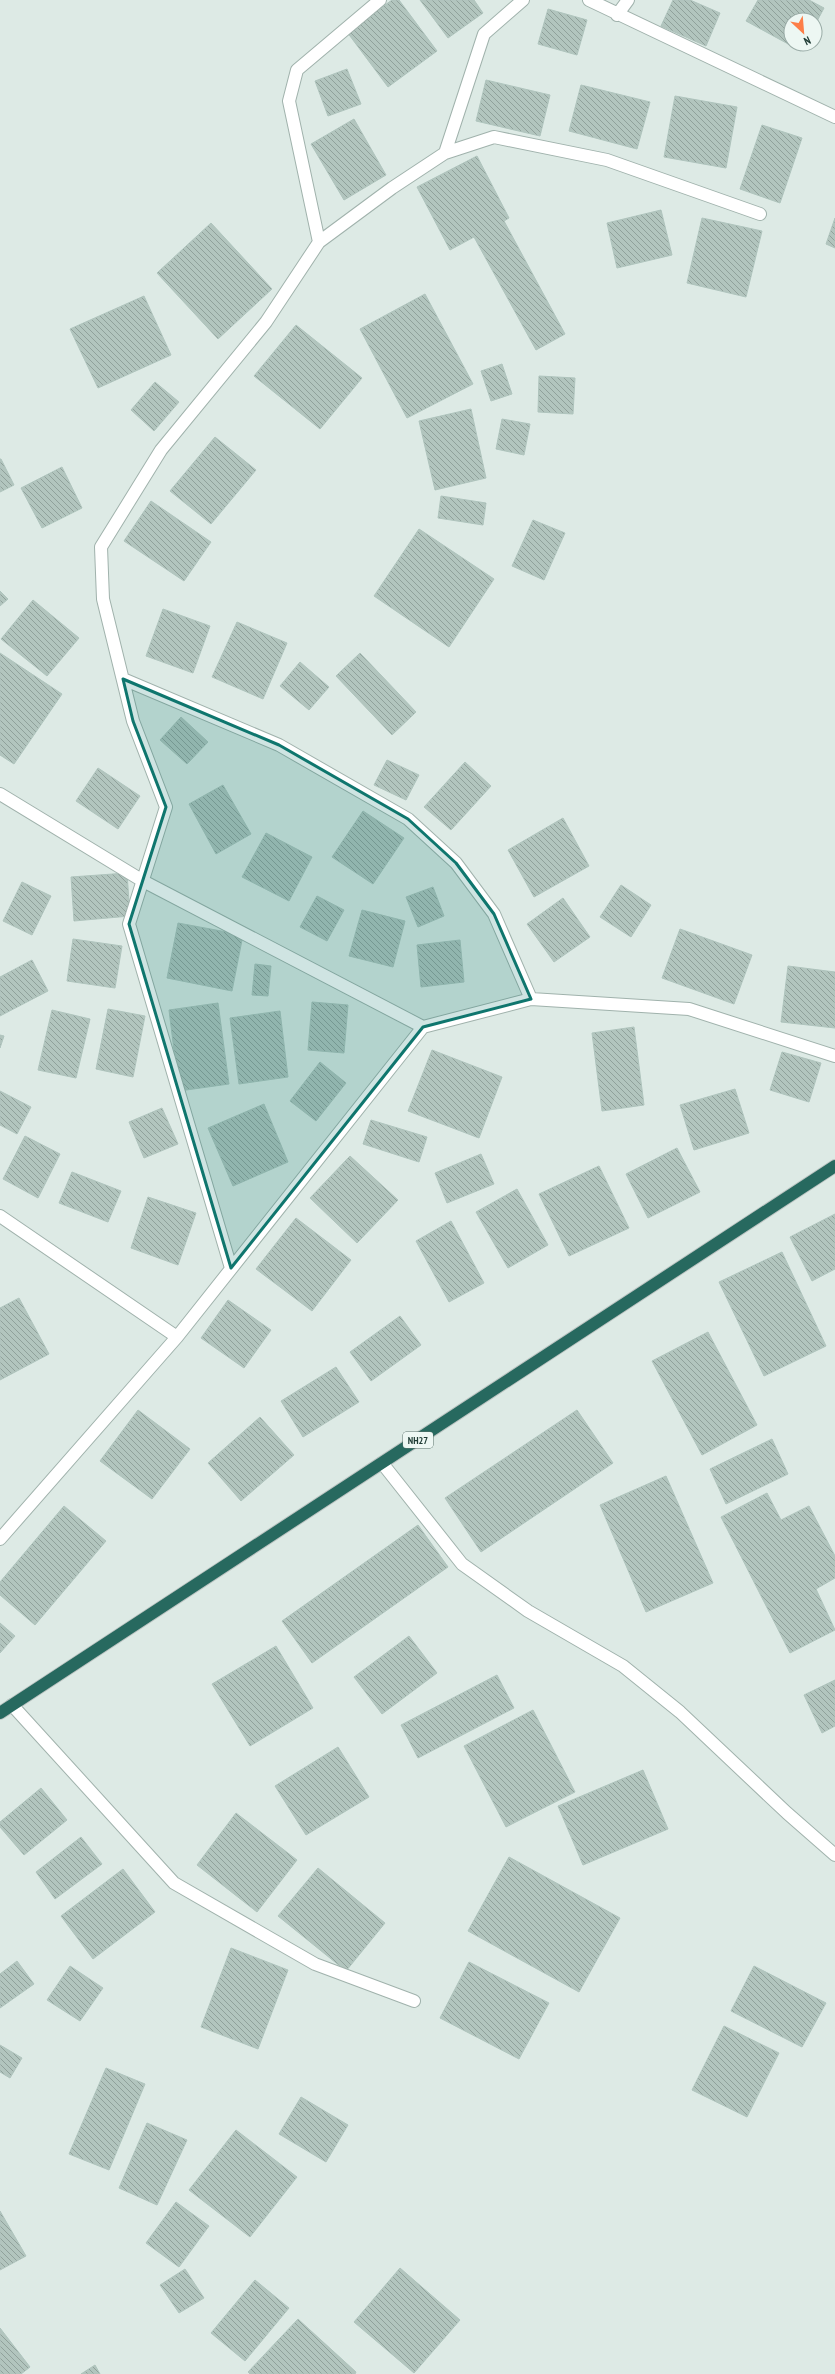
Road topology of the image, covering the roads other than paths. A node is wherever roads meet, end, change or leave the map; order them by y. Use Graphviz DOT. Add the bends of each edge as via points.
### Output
graph roads {
  1 [pos="380,0"];
  2 [pos="523,0"];
  3 [pos="589,0"];
  4 [pos="628,0"];
  5 [pos="617,15"];
  6 [pos="835,117"];
  7 [pos="445,153"];
  8 [pos="760,214"];
  9 [pos="319,242"];
  10 [pos="123,679"];
  11 [pos="0,794"];
  12 [pos="143,881"];
  13 [pos="531,998"];
  14 [pos="423,1027"];
  15 [pos="835,1056"];
  16 [pos="835,1166"];
  17 [pos="0,1216"];
  18 [pos="231,1268"];
  19 [pos="177,1337"];
  20 [pos="382,1463"];
  21 [pos="0,1539"];
  22 [pos="12,1705"];
  23 [pos="0,1713"];
  24 [pos="835,1855"];
  25 [pos="414,2001"];
  1 -- 9 [label="street" via="297,70 289,101"];
  2 -- 7 [label="street" via="484,34"];
  3 -- 5 [label="street"];
  4 -- 5 [label="street"];
  5 -- 6 [label="street"];
  7 -- 8 [label="street" via="494,137 607,160"];
  7 -- 9 [label="street"];
  9 -- 10 [label="street" via="266,322 161,450 101,547 103,599"];
  10 -- 12 [label="street" via="133,721 166,807"];
  10 -- 13 [label="street" via="279,745 408,819 456,863 494,914"];
  11 -- 12 [label="street"];
  12 -- 14 [label="street"];
  12 -- 18 [label="street" via="129,924"];
  13 -- 14 [label="street"];
  13 -- 15 [label="street" via="689,1009"];
  14 -- 18 [label="street"];
  16 -- 20 [label="highway, NH27"];
  17 -- 19 [label="street"];
  18 -- 19 [label="street"];
  19 -- 21 [label="street"];
  20 -- 22 [label="highway, NH27"];
  20 -- 24 [label="street" via="462,1564 528,1611 628,1671 680,1712"];
  22 -- 23 [label="highway, NH27"];
  22 -- 25 [label="street" via="174,1883 316,1964"];
}
